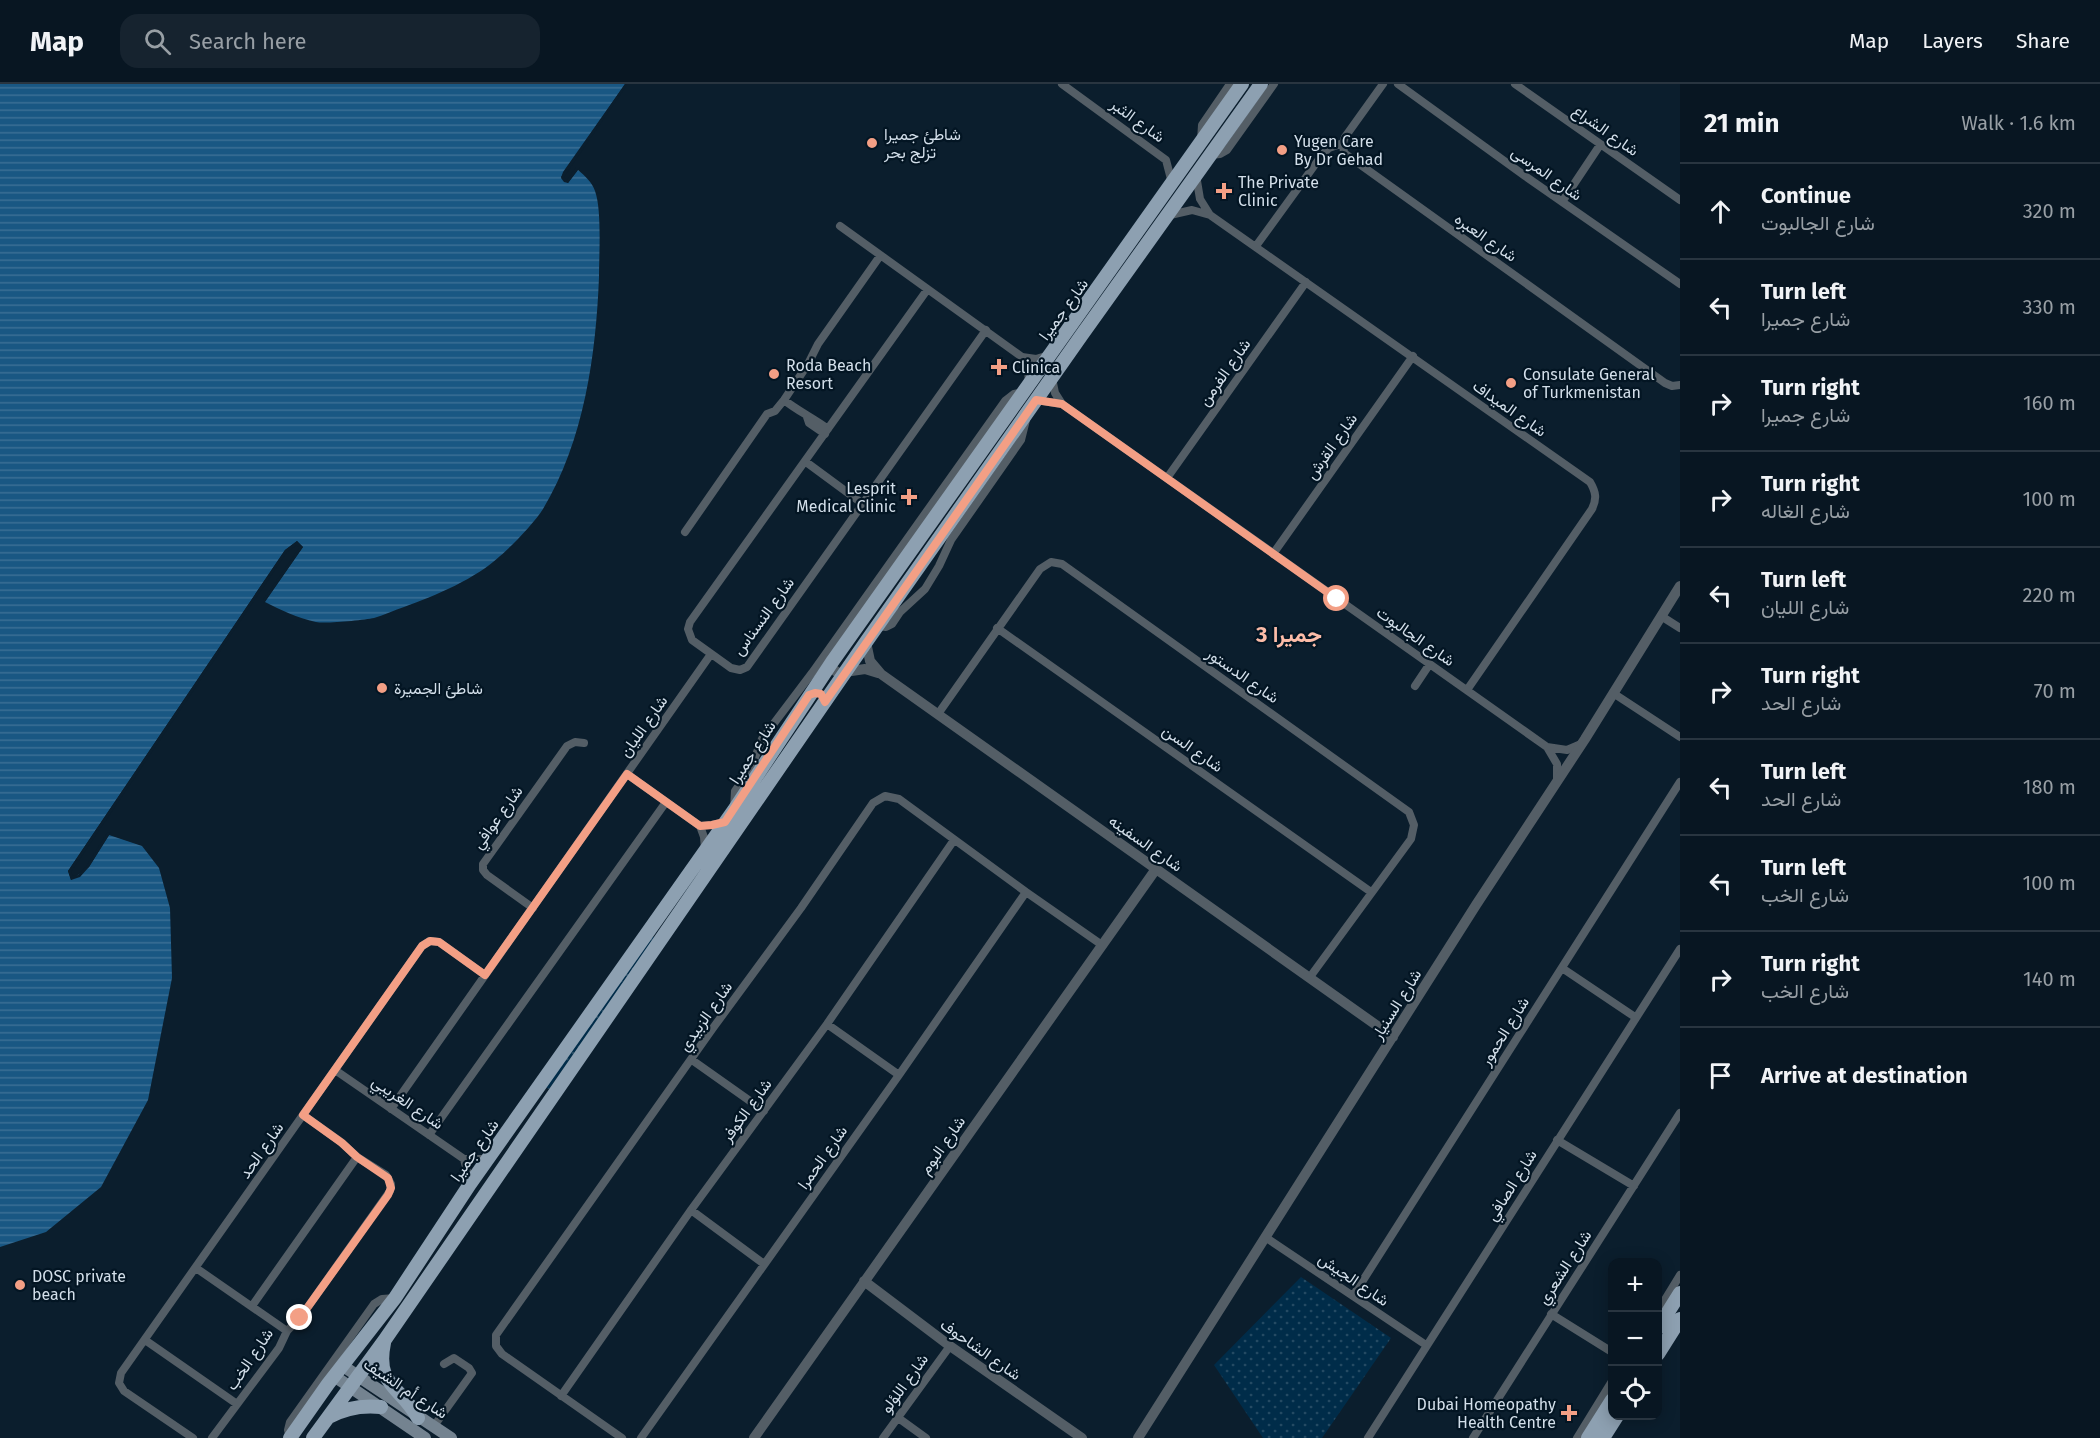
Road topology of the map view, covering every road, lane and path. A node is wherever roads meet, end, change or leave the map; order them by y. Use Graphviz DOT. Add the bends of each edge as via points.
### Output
graph roads {
  1 [pos="1062,84"];
  2 [pos="1230,84"];
  3 [pos="1242,84"];
  4 [pos="1261,84"];
  5 [pos="1274,84"];
  6 [pos="1383,84"];
  7 [pos="1398,84"];
  8 [pos="1515,84"];
  9 [pos="1201,142"];
  10 [pos="1343,143"];
  11 [pos="1600,145"];
  12 [pos="1211,155"];
  13 [pos="1177,159"];
  14 [pos="1196,175"];
  15 [pos="1172,183"];
  16 [pos="1680,200"];
  17 [pos="1562,202"];
  18 [pos="1210,215"];
  19 [pos="1167,216"];
  20 [pos="840,226"];
  21 [pos="1256,246"];
  22 [pos="880,256"];
  23 [pos="1306,282"];
  24 [pos="1680,284"];
  25 [pos="927,290"];
  26 [pos="986,330"];
  27 [pos="1050,355"];
  28 [pos="1413,356"];
  29 [pos="1022,357"];
  30 [pos="1052,378"];
  31 [pos="1680,385"];
  32 [pos="1030,392"];
  33 [pos="784,400"];
  34 [pos="1062,404"];
  35 [pos="826,431"];
  36 [pos="806,462"];
  37 [pos="1167,478"];
  38 [pos="863,504"];
  39 [pos="685,532"];
  40 [pos="1273,554"];
  41 [pos="1680,586"];
  42 [pos="1661,616"];
  43 [pos="997,628"];
  44 [pos="1680,628"];
  45 [pos="866,642"];
  46 [pos="711,654"];
  47 [pos="832,663"];
  48 [pos="1429,665"];
  49 [pos="846,672"];
  50 [pos="881,674"];
  51 [pos="1415,686"];
  52 [pos="1467,690"];
  53 [pos="1614,693"];
  54 [pos="809,695"];
  55 [pos="825,702"];
  56 [pos="938,714"];
  57 [pos="1680,737"];
  58 [pos="584,743"];
  59 [pos="1581,744"];
  60 [pos="1547,747"];
  61 [pos="627,774"];
  62 [pos="1557,782"];
  63 [pos="1680,782"];
  64 [pos="666,802"];
  65 [pos="734,810"];
  66 [pos="725,822"];
  67 [pos="700,826"];
  68 [pos="954,840"];
  69 [pos="705,849"];
  70 [pos="1156,869"];
  71 [pos="1026,892"];
  72 [pos="1371,892"];
  73 [pos="533,908"];
  74 [pos="1102,945"];
  75 [pos="1680,949"];
  76 [pos="1562,968"];
  77 [pos="485,975"];
  78 [pos="1310,977"];
  79 [pos="1635,1017"];
  80 [pos="827,1024"];
  81 [pos="1393,1037"];
  82 [pos="692,1060"];
  83 [pos="335,1070"];
  84 [pos="899,1075"];
  85 [pos="391,1108"];
  86 [pos="764,1111"];
  87 [pos="1680,1113"];
  88 [pos="303,1115"];
  89 [pos="429,1135"];
  90 [pos="1557,1140"];
  91 [pos="357,1157"];
  92 [pos="464,1159"];
  93 [pos="488,1159"];
  94 [pos="470,1184"];
  95 [pos="1634,1186"];
  96 [pos="691,1210"];
  97 [pos="1265,1237"];
  98 [pos="764,1264"];
  99 [pos="196,1268"];
  100 [pos="1680,1275"];
  101 [pos="864,1281"];
  102 [pos="1353,1296"];
  103 [pos="395,1298"];
  104 [pos="1668,1303"];
  105 [pos="252,1306"];
  106 [pos="1551,1314"];
  107 [pos="1662,1318"];
  108 [pos="1680,1319"];
  109 [pos="287,1330"];
  110 [pos="145,1340"];
  111 [pos="384,1341"];
  112 [pos="1426,1345"];
  113 [pos="950,1346"];
  114 [pos="1662,1348"];
  115 [pos="1608,1350"];
  116 [pos="444,1364"];
  117 [pos="338,1371"];
  118 [pos="355,1382"];
  119 [pos="1608,1387"];
  120 [pos="561,1396"];
  121 [pos="237,1404"];
  122 [pos="1608,1406"];
  123 [pos="381,1407"];
  124 [pos="897,1417"];
  125 [pos="418,1418"];
  126 [pos="327,1419"];
  127 [pos="1614,1420"];
  128 [pos="434,1426"];
  129 [pos="193,1438"];
  130 [pos="212,1438"];
  131 [pos="290,1438"];
  132 [pos="313,1438"];
  133 [pos="425,1438"];
  134 [pos="451,1438"];
  135 [pos="622,1438"];
  136 [pos="641,1438"];
  137 [pos="754,1438"];
  138 [pos="883,1438"];
  139 [pos="926,1438"];
  140 [pos="1082,1438"];
  141 [pos="1138,1438"];
  142 [pos="1368,1438"];
  143 [pos="1473,1438"];
  144 [pos="1576,1438"];
  145 [pos="1588,1438"];
  146 [pos="1603,1438"];
  1 -- 13 [label="street, شارع الثبر"];
  2 -- 9 [label="street" via="1202,125"];
  3 -- 9 [label="main road, شارع جميرا"];
  4 -- 12 [label="main road, شارع جميرا"];
  5 -- 12 [label="street" via="1227,150"];
  6 -- 10 [label="street"];
  7 -- 17 [label="street, شارع المرسى"];
  8 -- 11 [label="street, شارع الشراع"];
  9 -- 13 [label="main road, شارع جميرا"];
  10 -- 21 [label="street" via="1322,155"];
  10 -- 31 [label="street, شارع العبره" via="1344,153 1455,233 1665,383"];
  11 -- 16 [label="street, شارع الشراع"];
  11 -- 17 [label="street"];
  12 -- 14 [label="main road, شارع جميرا"];
  13 -- 15 [label="main road, شارع جميرا"];
  13 -- 15 [label="street, شارع الثبر"];
  14 -- 18 [label="street" via="1200,199"];
  14 -- 19 [label="main road, شارع جميرا"];
  15 -- 27 [label="main road, شارع جميرا"];
  17 -- 24 [label="street, شارع المرسى"];
  18 -- 19 [label="street, شارع الميداف" via="1192,210"];
  18 -- 21 [label="street, شارع الميداف"];
  19 -- 30 [label="main road, شارع جميرا"];
  20 -- 22 [label="street"];
  21 -- 23 [label="street, شارع الميداف"];
  22 -- 25 [label="street"];
  22 -- 33 [label="street"];
  23 -- 28 [label="street, شارع الميداف"];
  23 -- 37 [label="street, شارع الفرمن"];
  25 -- 26 [label="street"];
  25 -- 35 [label="street, شارع النسناس"];
  26 -- 29 [label="street"];
  26 -- 38 [label="street, شارع النسناس"];
  27 -- 29 [label="street"];
  27 -- 32 [label="main road, شارع جميرا"];
  28 -- 40 [label="street, شارع القرش"];
  28 -- 52 [label="street, شارع الميداف" via="1590,482 1596,495 1592,509"];
  29 -- 32 [label="street"];
  30 -- 32 [label="main road, شارع جميرا"];
  30 -- 34 [label="street"];
  32 -- 34 [label="street, شارع الجالبوت"];
  32 -- 45 [label="main road, شارع جميرا" via="1027,412"];
  32 -- 47 [label="main road, شارع جميرا"];
  32 -- 65 [label="street" via="1014,394 1005,401 762,739 751,768 735,791"];
  33 -- 35 [label="street" via="807,417 808,422"];
  33 -- 39 [label="street" via="767,414"];
  34 -- 37 [label="street, شارع الجالبوت"];
  35 -- 36 [label="street, شارع النسناس"];
  36 -- 38 [label="street"];
  36 -- 46 [label="street, شارع النسناس" via="690,622 692,640"];
  37 -- 40 [label="street, شارع الجالبوت"];
  38 -- 46 [label="street, شارع النسناس" via="747,667 731,669"];
  40 -- 48 [label="street, شارع الجالبوت"];
  41 -- 42 [label="street, شارع السنيار"];
  42 -- 44 [label="street"];
  42 -- 53 [label="street, شارع السنيار"];
  43 -- 56 [label="street, شارع الدستور"];
  43 -- 72 [label="street, شارع السن"];
  43 -- 72 [label="street, شارع الدستور" via="1043,566 1051,562 1062,564 1409,812 1414,825 1411,839"];
  45 -- 49 [label="main road, شارع جميرا"];
  45 -- 50 [label="street, شارع السفينه" via="870,661"];
  46 -- 61 [label="street, شارع الليان"];
  47 -- 49 [label="street" via="835,672"];
  47 -- 54 [label="main road, شارع جميرا"];
  48 -- 51 [label="street"];
  48 -- 52 [label="street, شارع الجالبوت"];
  49 -- 50 [label="street, شارع السفينه" via="865,669"];
  49 -- 55 [label="main road, شارع جميرا"];
  50 -- 56 [label="street, شارع السفينه"];
  52 -- 60 [label="street, شارع الجالبوت"];
  53 -- 57 [label="street"];
  53 -- 59 [label="street, شارع السنيار"];
  54 -- 55 [label="main road" via="821,694"];
  54 -- 65 [label="main road, شارع جميرا"];
  55 -- 111 [label="main road, شارع جميرا"];
  56 -- 70 [label="street, شارع السفينه"];
  58 -- 73 [label="street, شارع عوافي" via="567,746 483,864 487,875"];
  59 -- 60 [label="street" via="1567,750"];
  59 -- 62 [label="street, شارع السنيار"];
  60 -- 62 [label="street" via="1557,764"];
  61 -- 64 [label="street"];
  61 -- 73 [label="street, شارع الليان"];
  62 -- 81 [label="street, شارع السنيار"];
  63 -- 76 [label="street, شارع الحمور"];
  64 -- 67 [label="street"];
  64 -- 89 [label="street"];
  65 -- 66 [label="main road, شارع جميرا"];
  66 -- 67 [label="street"];
  66 -- 69 [label="main road, شارع جميرا"];
  67 -- 69 [label="street"];
  68 -- 71 [label="street, شارع الزبيدي"];
  68 -- 80 [label="street, شارع الكوفر"];
  68 -- 82 [label="street, شارع الزبيدي" via="899,799 890,796 877,800"];
  69 -- 93 [label="main road, شارع جميرا"];
  70 -- 74 [label="street, شارع البوم"];
  70 -- 78 [label="street, شارع السفينه"];
  71 -- 74 [label="street, شارع الزبيدي"];
  71 -- 84 [label="street, شارع الحمرا"];
  72 -- 78 [label="street, شارع الدستور"];
  73 -- 77 [label="street, شارع الليان"];
  74 -- 101 [label="street, شارع البوم"];
  75 -- 79 [label="street, شارع الصافي"];
  76 -- 79 [label="street"];
  76 -- 102 [label="street, شارع الحمور"];
  77 -- 83 [label="street, شارع الحد" via="439,942 424,944"];
  77 -- 85 [label="street, شارع الليان"];
  78 -- 81 [label="street, شارع السفينه"];
  79 -- 90 [label="street, شارع الصافي"];
  80 -- 84 [label="street"];
  80 -- 86 [label="street, شارع الكوفر"];
  81 -- 97 [label="street, شارع السنيار"];
  82 -- 86 [label="street"];
  82 -- 120 [label="street, شارع الزبيدي" via="496,1335 496,1346 502,1354"];
  83 -- 85 [label="street, شارع الغريبي"];
  83 -- 88 [label="street, شارع الحد"];
  84 -- 98 [label="street, شارع الحمرا"];
  85 -- 89 [label="street, شارع الغريبي"];
  86 -- 96 [label="street, شارع الكوفر"];
  87 -- 95 [label="street, شارع الشعري"];
  88 -- 91 [label="street, شارع الخب"];
  88 -- 99 [label="street, شارع الحد"];
  89 -- 92 [label="street, شارع الغريبي"];
  90 -- 95 [label="street"];
  90 -- 112 [label="street, شارع الصافي"];
  91 -- 105 [label="street"];
  91 -- 109 [label="street, شارع الخب" via="388,1178 390,1191 300,1318"];
  92 -- 93 [label="street"];
  92 -- 94 [label="street"];
  93 -- 94 [label="main road, شارع جميرا"];
  94 -- 103 [label="main road, شارع جميرا"];
  95 -- 106 [label="street, شارع الشعري"];
  96 -- 98 [label="street"];
  96 -- 120 [label="street, شارع الكوفر"];
  97 -- 102 [label="street, شارع الجيش"];
  97 -- 141 [label="street, شارع السنيار"];
  98 -- 136 [label="street, شارع الحمرا"];
  99 -- 105 [label="street"];
  99 -- 110 [label="street, شارع الحد"];
  100 -- 104 [label="street"];
  101 -- 113 [label="street, شارع الشاحوف"];
  101 -- 137 [label="street, شارع البوم"];
  102 -- 112 [label="street, شارع الجيش"];
  103 -- 117 [label="main road, شارع جميرا"];
  103 -- 131 [label="street" via="374,1304 290,1422"];
  104 -- 107 [label="main road"];
  105 -- 109 [label="street"];
  106 -- 115 [label="street"];
  106 -- 143 [label="street, شارع الشعري"];
  108 -- 114 [label="main road"];
  109 -- 121 [label="street, شارع الخب"];
  110 -- 121 [label="street"];
  110 -- 129 [label="street, شارع الحد" via="121,1373 120,1386"];
  111 -- 118 [label="main road, شارع جميرا"];
  111 -- 125 [label="main road" via="384,1375"];
  112 -- 142 [label="street, شارع الصافي"];
  113 -- 124 [label="street, شارع اللؤلو"];
  113 -- 140 [label="street, شارع الشاحوف"];
  116 -- 128 [label="street" via="454,1358 472,1373"];
  117 -- 118 [label="main road, شارع أم الشيف"];
  117 -- 131 [label="main road, شارع جميرا"];
  118 -- 123 [label="main road, شارع أم الشيف"];
  118 -- 125 [label="main road, شارع أم الشيف"];
  118 -- 126 [label="main road, شارع جميرا"];
  119 -- 144 [label="street"];
  120 -- 135 [label="street, شارع الزبيدي"];
  121 -- 130 [label="street, شارع الخب"];
  122 -- 145 [label="main road"];
  123 -- 126 [label="main road" via="347,1409"];
  123 -- 133 [label="main road, شارع أم الشيف"];
  124 -- 138 [label="street, شارع اللؤلو"];
  124 -- 139 [label="street"];
  125 -- 128 [label="main road, شارع أم الشيف"];
  126 -- 132 [label="main road, شارع جميرا"];
  127 -- 146 [label="main road"];
  128 -- 134 [label="main road, شارع أم الشيف"];
}
